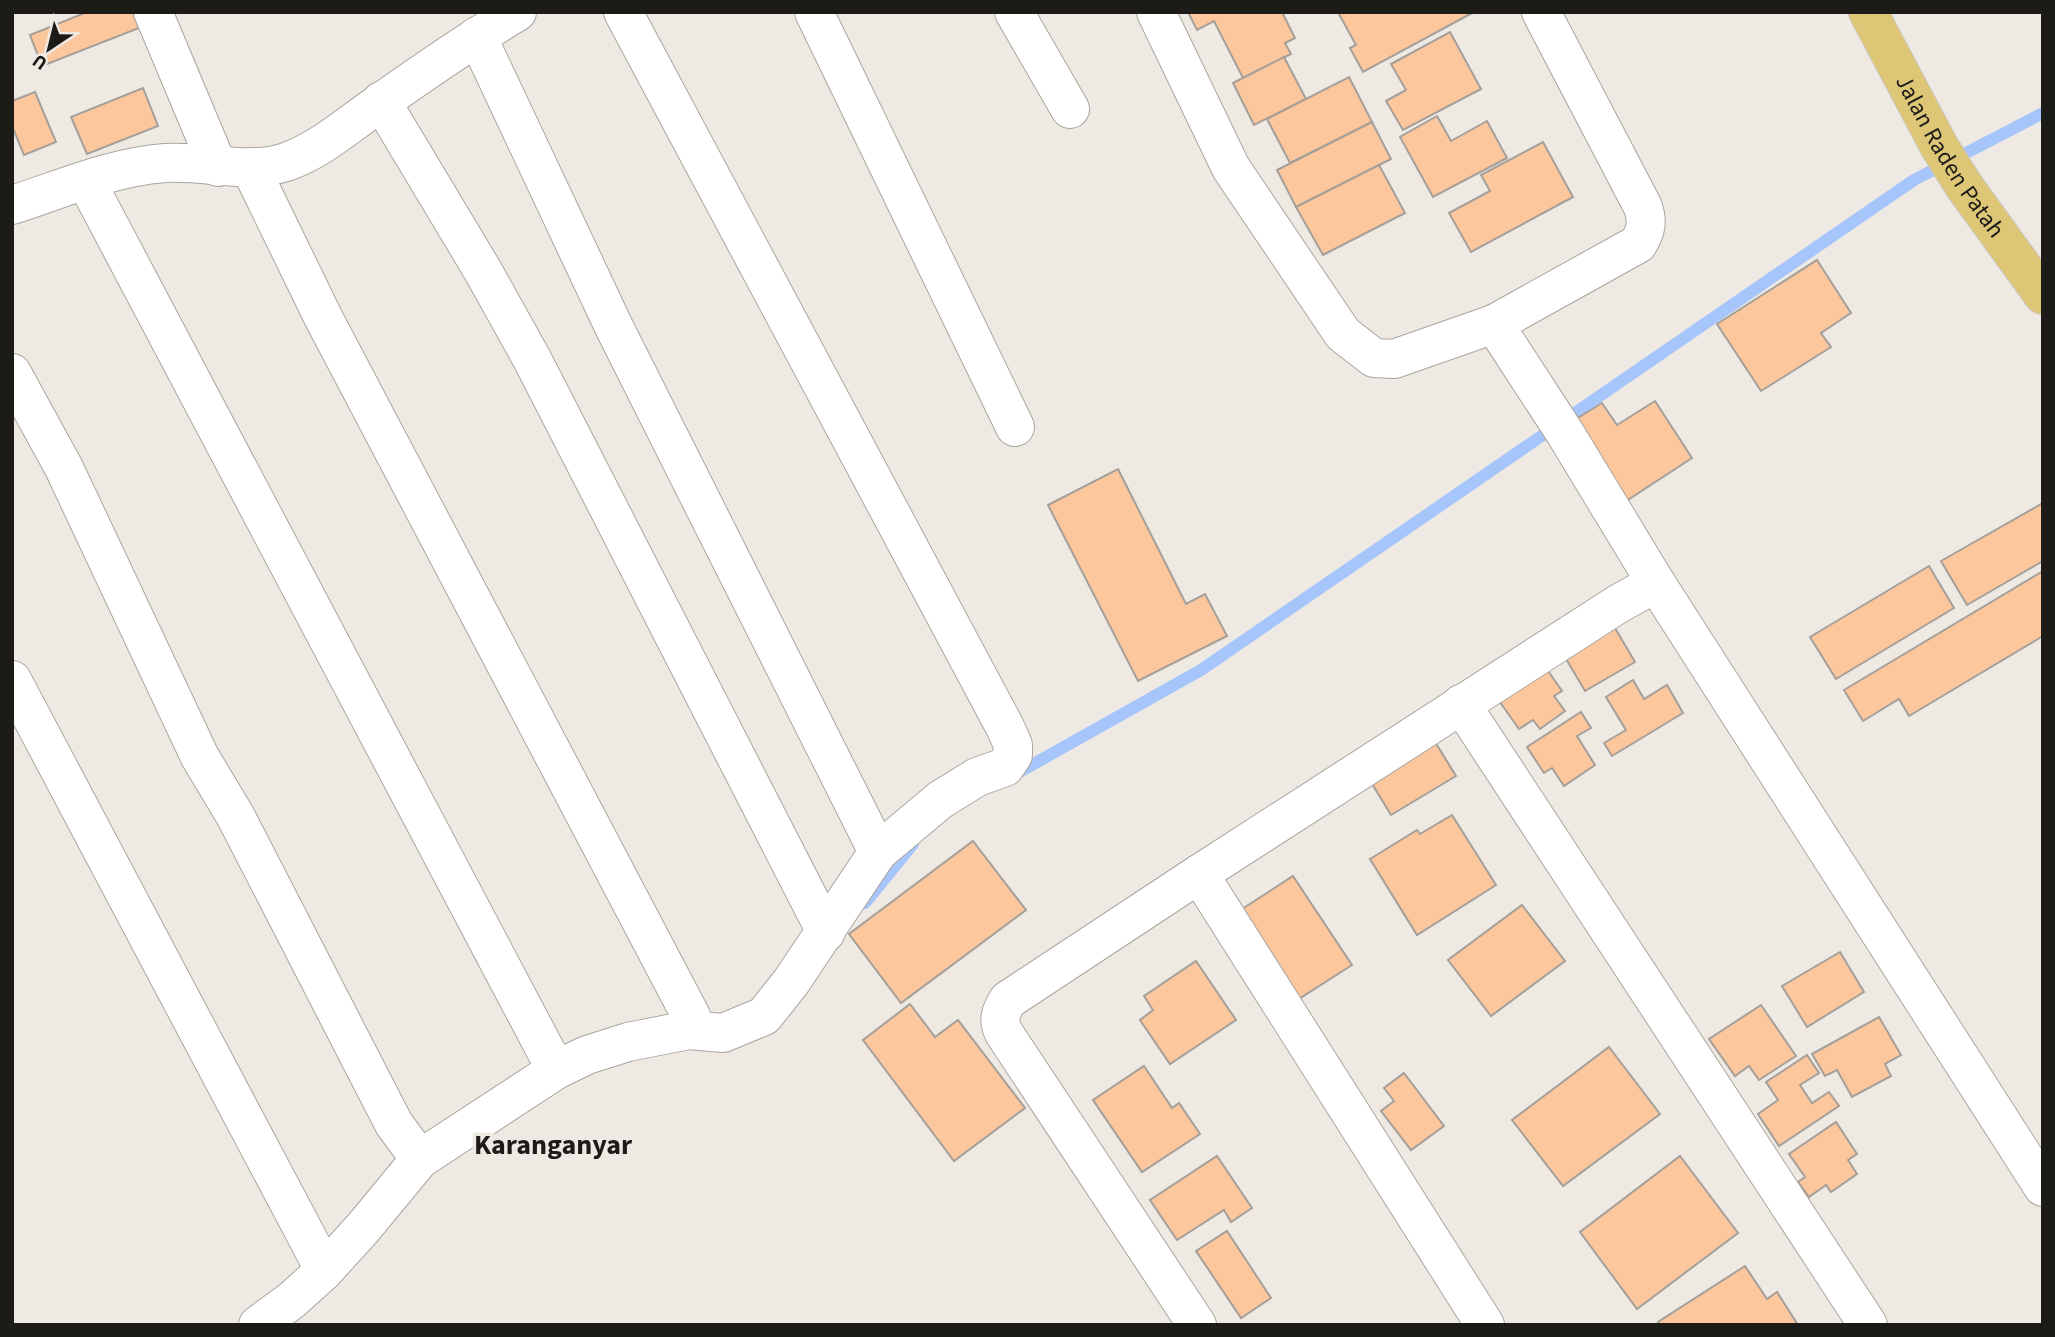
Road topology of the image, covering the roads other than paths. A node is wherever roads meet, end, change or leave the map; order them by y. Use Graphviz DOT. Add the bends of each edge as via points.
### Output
graph roads {
  1 [pos="153,12"];
  2 [pos="517,12"];
  3 [pos="623,12"];
  4 [pos="814,12"];
  5 [pos="1014,12"];
  6 [pos="1156,12"];
  7 [pos="1541,12"];
  8 [pos="1868,12"];
  9 [pos="477,36"];
  10 [pos="381,102"];
  11 [pos="1070,109"];
  12 [pos="234,167"];
  13 [pos="86,181"];
  14 [pos="12,205"];
  15 [pos="2042,291"];
  16 [pos="1494,324"];
  17 [pos="12,373"];
  18 [pos="1015,428"];
  19 [pos="1656,583"];
  20 [pos="12,680"];
  21 [pos="1461,704"];
  22 [pos="878,852"];
  23 [pos="1199,874"];
  24 [pos="826,932"];
  25 [pos="689,1030"];
  26 [pos="556,1070"];
  27 [pos="420,1159"];
  28 [pos="2043,1187"];
  29 [pos="323,1272"];
  30 [pos="258,1325"];
  31 [pos="1197,1325"];
  32 [pos="1485,1325"];
  33 [pos="1868,1325"];
  1 -- 12 [label="street"];
  2 -- 9 [label="street"];
  3 -- 22 [label="street" via="1013,745 1005,767 977,777 940,800"];
  4 -- 18 [label="street"];
  5 -- 11 [label="street"];
  6 -- 16 [label="street" via="1231,168 1355,346 1374,358 1394,359"];
  7 -- 16 [label="street" via="1643,207 1645,234 1638,244"];
  8 -- 15 [label="main road, Jalan Raden Patah" via="1939,146"];
  9 -- 10 [label="street"];
  9 -- 22 [label="street" via="614,327"];
  10 -- 12 [label="street" via="309,151 269,167"];
  10 -- 24 [label="street" via="532,359"];
  12 -- 13 [label="street" via="164,163"];
  12 -- 25 [label="street" via="323,317 691,1016"];
  13 -- 14 [label="street"];
  13 -- 26 [label="street"];
  16 -- 19 [label="street"];
  17 -- 27 [label="street" via="64,468 200,757 236,817 394,1124"];
  19 -- 21 [label="street"];
  19 -- 28 [label="street"];
  20 -- 29 [label="street"];
  21 -- 23 [label="street"];
  21 -- 33 [label="street"];
  22 -- 24 [label="street"];
  23 -- 31 [label="street" via="1008,1000 1000,1016 1004,1033"];
  23 -- 32 [label="street"];
  24 -- 25 [label="street" via="764,1016 723,1032"];
  25 -- 26 [label="street" via="628,1042"];
  26 -- 27 [label="street"];
  27 -- 29 [label="street"];
  29 -- 30 [label="street"];
}
